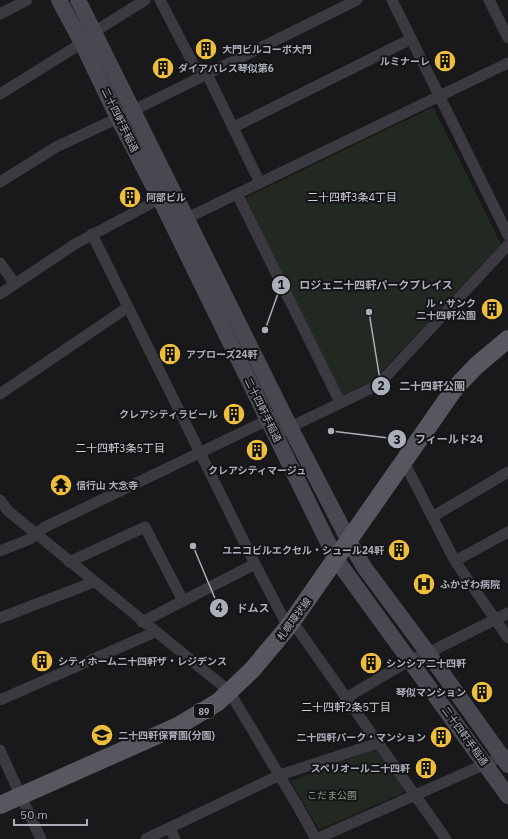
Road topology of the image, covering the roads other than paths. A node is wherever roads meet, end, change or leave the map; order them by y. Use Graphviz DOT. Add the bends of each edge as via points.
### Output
graph roads {
  1 [pos="27,0"];
  2 [pos="59,0"];
  3 [pos="78,0"];
  4 [pos="145,0"];
  5 [pos="160,0"];
  6 [pos="357,0"];
  7 [pos="392,0"];
  8 [pos="489,0"];
  9 [pos="0,14"];
  10 [pos="94,32"];
  11 [pos="508,38"];
  12 [pos="411,39"];
  13 [pos="82,44"];
  14 [pos="508,63"];
  15 [pos="204,75"];
  16 [pos="0,94"];
  17 [pos="439,96"];
  18 [pos="133,110"];
  19 [pos="118,118"];
  20 [pos="234,127"];
  21 [pos="0,182"];
  22 [pos="260,183"];
  23 [pos="166,194"];
  24 [pos="237,194"];
  25 [pos="179,222"];
  26 [pos="92,234"];
  27 [pos="508,235"];
  28 [pos="508,245"];
  29 [pos="0,263"];
  30 [pos="15,284"];
  31 [pos="0,294"];
  32 [pos="128,307"];
  33 [pos="508,339"];
  34 [pos="0,394"];
  35 [pos="340,402"];
  36 [pos="283,413"];
  37 [pos="268,420"];
  38 [pos="290,427"];
  39 [pos="275,435"];
  40 [pos="200,453"];
  41 [pos="404,462"];
  42 [pos="508,472"];
  43 [pos="0,500"];
  44 [pos="432,517"];
  45 [pos="508,532"];
  46 [pos="36,534"];
  47 [pos="349,541"];
  48 [pos="0,550"];
  49 [pos="336,559"];
  50 [pos="69,562"];
  51 [pos="455,562"];
  52 [pos="255,564"];
  53 [pos="94,582"];
  54 [pos="183,601"];
  55 [pos="508,613"];
  56 [pos="0,618"];
  57 [pos="495,620"];
  58 [pos="142,622"];
  59 [pos="290,624"];
  60 [pos="155,632"];
  61 [pos="508,638"];
  62 [pos="428,653"];
  63 [pos="410,660"];
  64 [pos="229,691"];
  65 [pos="346,698"];
  66 [pos="0,700"];
  67 [pos="378,743"];
  68 [pos="0,750"];
  69 [pos="506,759"];
  70 [pos="486,765"];
  71 [pos="280,775"];
  72 [pos="20,796"];
  73 [pos="416,796"];
  74 [pos="508,796"];
  75 [pos="0,805"];
  76 [pos="170,828"];
  77 [pos="41,839"];
  78 [pos="146,839"];
  79 [pos="175,839"];
  80 [pos="316,839"];
  81 [pos="446,839"];
  1 -- 9 [label="street"];
  2 -- 13 [label="street, 二十四軒手稲通"];
  3 -- 10 [label="street, 二十四軒手稲通"];
  4 -- 10 [label="street"];
  5 -- 15 [label="street"];
  6 -- 15 [label="street"];
  7 -- 12 [label="street"];
  8 -- 11 [label="street"];
  10 -- 13 [label="street"];
  10 -- 18 [label="street, 二十四軒手稲通"];
  12 -- 17 [label="street"];
  12 -- 20 [label="street"];
  13 -- 16 [label="street"];
  13 -- 19 [label="street, 二十四軒手稲通"];
  14 -- 17 [label="street"];
  15 -- 18 [label="street"];
  15 -- 20 [label="street"];
  17 -- 22 [label="street"];
  17 -- 27 [label="street"];
  18 -- 19 [label="street"];
  18 -- 23 [label="street, 二十四軒手稲通"];
  19 -- 21 [label="street" via="56,147"];
  19 -- 23 [label="street, 二十四軒手稲通"];
  20 -- 22 [label="street"];
  22 -- 24 [label="street"];
  23 -- 25 [label="street, 二十四軒手稲通"];
  23 -- 26 [label="street"];
  24 -- 25 [label="street"];
  24 -- 35 [label="street"];
  25 -- 36 [label="street, 二十四軒手稲通"];
  25 -- 37 [label="street, 二十四軒手稲通"];
  26 -- 30 [label="street"];
  26 -- 32 [label="street"];
  28 -- 35 [label="street" via="378,385"];
  29 -- 30 [label="street"];
  30 -- 31 [label="street"];
  32 -- 34 [label="street"];
  32 -- 40 [label="street"];
  33 -- 41 [label="main road, 札幌環状線 / 89" via="455,388"];
  35 -- 38 [label="street"];
  36 -- 37 [label="street"];
  36 -- 38 [label="street, 二十四軒手稲通"];
  37 -- 39 [label="street, 二十四軒手稲通"];
  37 -- 40 [label="street"];
  38 -- 39 [label="street"];
  38 -- 47 [label="street, 二十四軒手稲通"];
  39 -- 49 [label="street, 二十四軒手稲通"];
  40 -- 46 [label="street" via="45,527"];
  40 -- 52 [label="street"];
  41 -- 44 [label="street"];
  41 -- 47 [label="main road, 札幌環状線 / 89"];
  42 -- 44 [label="street"];
  43 -- 46 [label="street" via="7,510"];
  44 -- 51 [label="street"];
  45 -- 51 [label="street"];
  46 -- 48 [label="street" via="30,539"];
  46 -- 50 [label="street"];
  47 -- 49 [label="main road, 札幌環状線 / 89"];
  47 -- 62 [label="street, 二十四軒手稲通" via="364,567"];
  49 -- 59 [label="main road, 札幌環状線 / 89"];
  49 -- 63 [label="street, 二十四軒手稲通"];
  50 -- 53 [label="street"];
  50 -- 54 [label="street" via="145,527"];
  51 -- 57 [label="street"];
  52 -- 54 [label="street"];
  52 -- 59 [label="street"];
  53 -- 56 [label="street"];
  53 -- 58 [label="street"];
  54 -- 58 [label="street"];
  55 -- 57 [label="street"];
  57 -- 61 [label="street"];
  57 -- 62 [label="street"];
  58 -- 60 [label="street"];
  59 -- 64 [label="main road, 札幌環状線 / 89" via="252,670"];
  59 -- 65 [label="street"];
  60 -- 64 [label="street"];
  60 -- 66 [label="street"];
  62 -- 63 [label="street"];
  62 -- 69 [label="street, 二十四軒手稲通"];
  63 -- 65 [label="street"];
  63 -- 70 [label="street, 二十四軒手稲通"];
  64 -- 71 [label="street"];
  64 -- 72 [label="main road, 札幌環状線 / 89" via="218,702 178,726"];
  65 -- 67 [label="street"];
  67 -- 71 [label="street"];
  67 -- 73 [label="street"];
  68 -- 72 [label="street"];
  69 -- 70 [label="street"];
  70 -- 73 [label="street"];
  70 -- 74 [label="street, 二十四軒手稲通"];
  71 -- 76 [label="street"];
  71 -- 80 [label="street"];
  72 -- 75 [label="main road, 札幌環状線 / 89"];
  72 -- 77 [label="street"];
  73 -- 80 [label="street"];
  73 -- 81 [label="street"];
  76 -- 78 [label="street"];
  76 -- 79 [label="street"];
}
